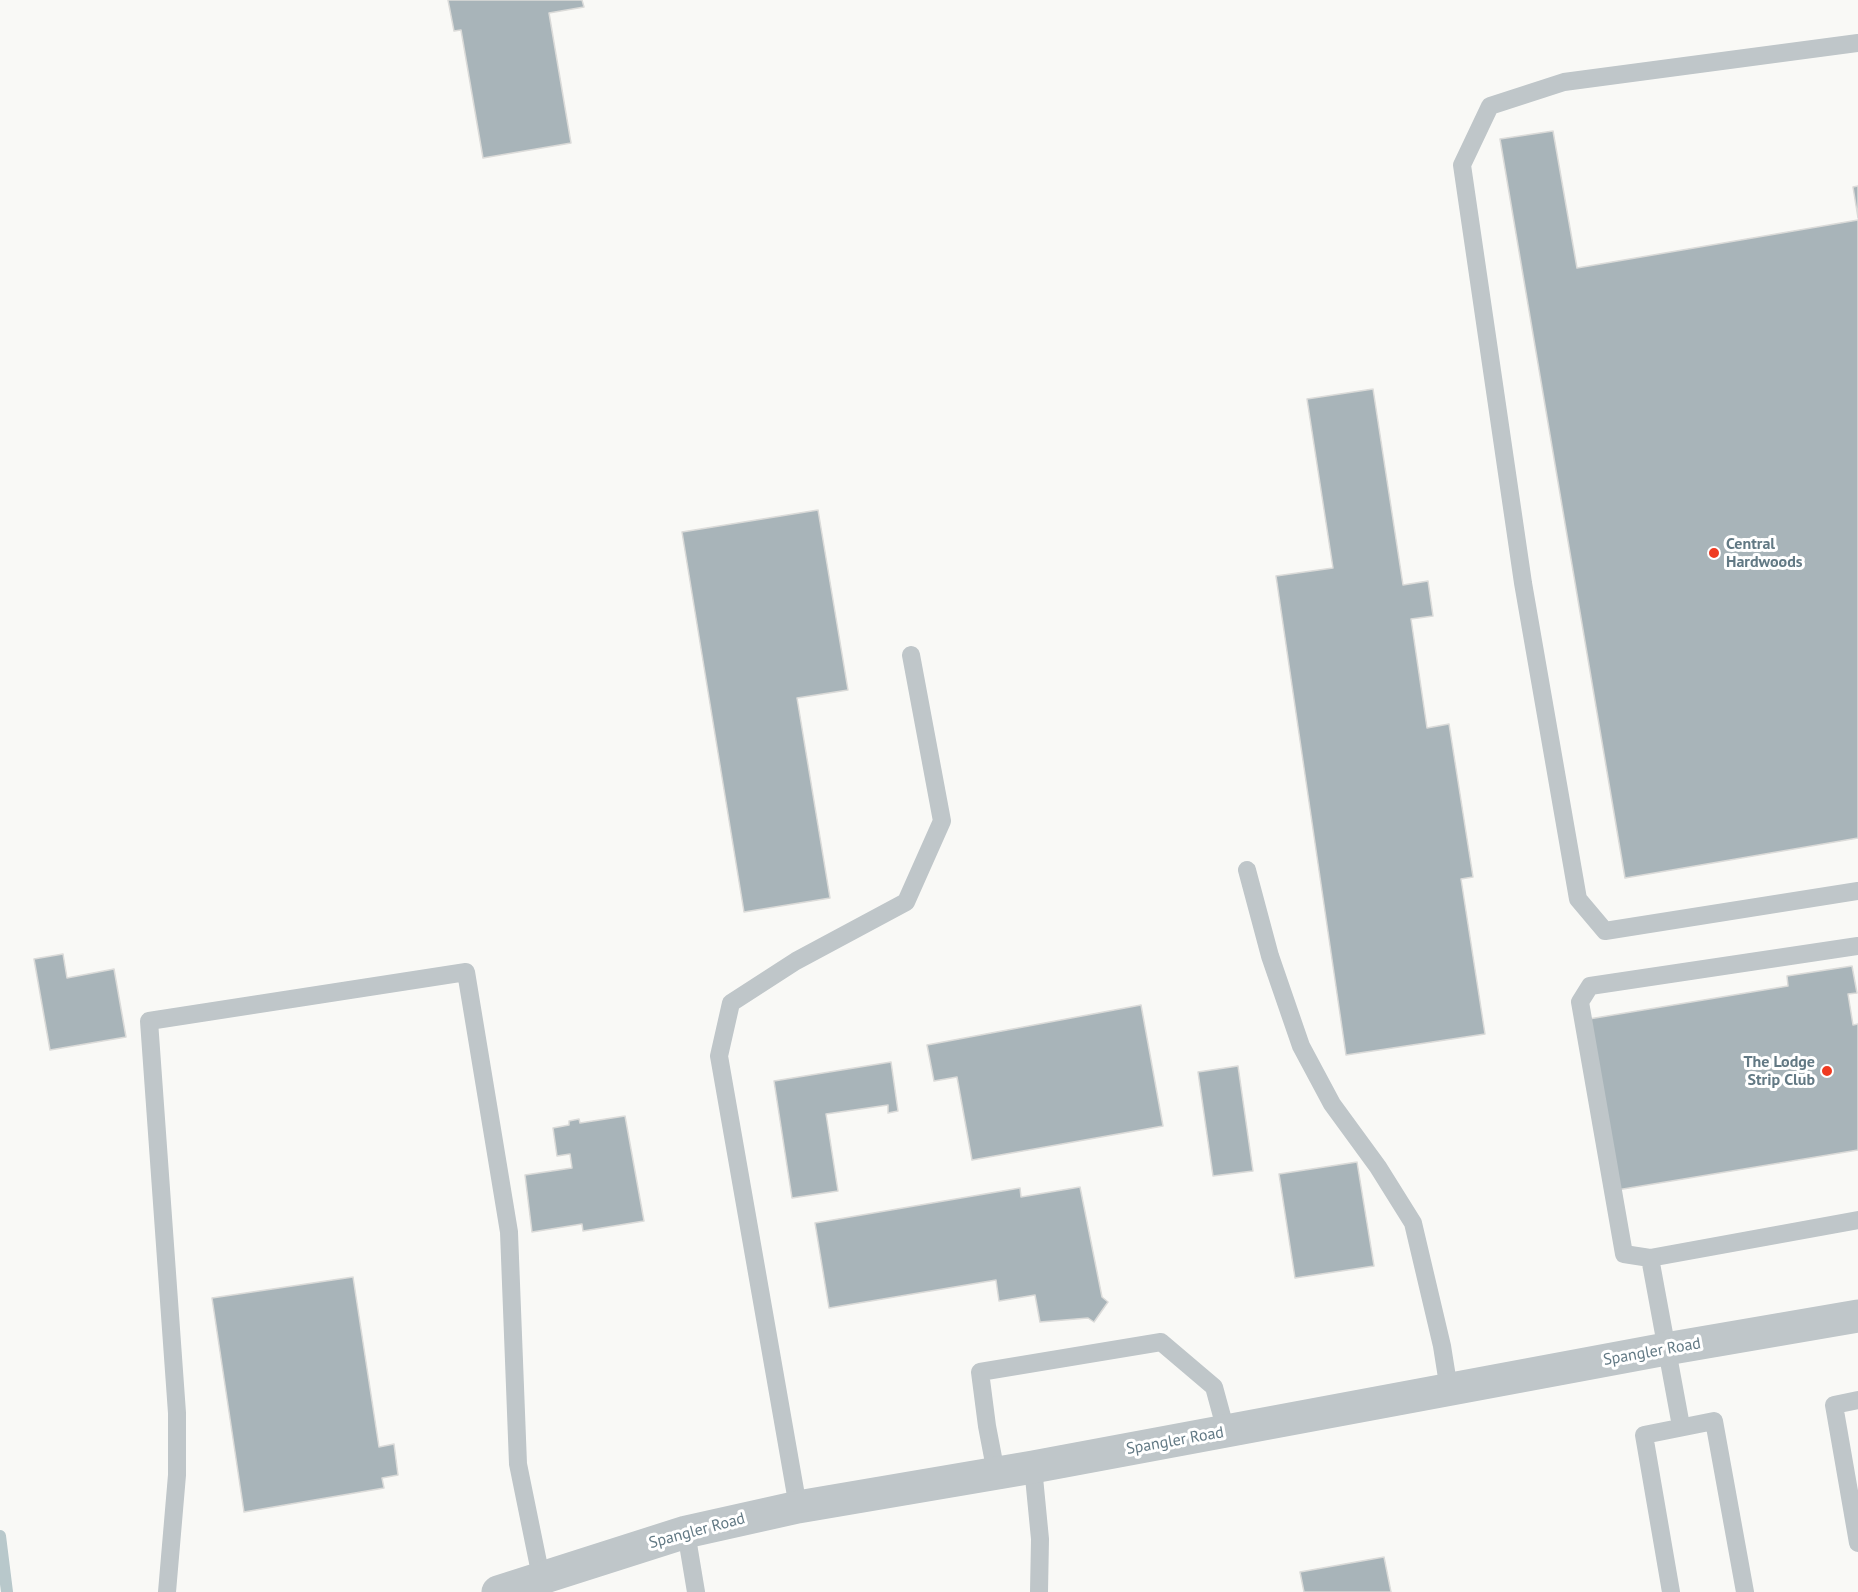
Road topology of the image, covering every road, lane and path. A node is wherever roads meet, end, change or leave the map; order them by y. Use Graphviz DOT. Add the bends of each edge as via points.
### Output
graph roads {
  1 [pos="1858,43"];
  2 [pos="911,655"];
  3 [pos="1247,870"];
  4 [pos="1858,891"];
  5 [pos="1858,946"];
  6 [pos="1858,1220"];
  7 [pos="1650,1258"];
  8 [pos="1858,1316"];
  9 [pos="1666,1349"];
  10 [pos="1449,1390"];
  11 [pos="1858,1400"];
  12 [pos="1681,1426"];
  13 [pos="1226,1431"];
  14 [pos="1033,1467"];
  15 [pos="996,1473"];
  16 [pos="798,1507"];
  17 [pos="686,1532"];
  18 [pos="1858,1543"];
  19 [pos="541,1577"];
  20 [pos="167,1592"];
  21 [pos="498,1592"];
  22 [pos="696,1592"];
  23 [pos="1039,1592"];
  24 [pos="1671,1592"];
  25 [pos="1745,1592"];
  1 -- 4 [label="lane" via="1564,82 1490,106 1462,165 1523,583 1578,899 1605,931"];
  2 -- 16 [label="lane" via="942,821 906,902 796,961 731,1003 719,1056"];
  3 -- 10 [label="lane" via="1270,956 1301,1046 1332,1104 1413,1223"];
  5 -- 7 [label="lane" via="1590,986 1580,1002 1624,1254"];
  6 -- 7 [label="lane"];
  7 -- 9 [label="lane"];
  8 -- 9 [label="street, Spangler Road"];
  9 -- 10 [label="street, Spangler Road"];
  9 -- 12 [label="lane"];
  10 -- 13 [label="street, Spangler Road"];
  11 -- 18 [label="lane" via="1834,1405"];
  12 -- 24 [label="lane" via="1644,1435"];
  12 -- 25 [label="lane" via="1714,1421"];
  13 -- 14 [label="street, Spangler Road"];
  13 -- 15 [label="lane" via="1214,1387 1161,1342 981,1372"];
  14 -- 15 [label="street, Spangler Road"];
  14 -- 23 [label="lane" via="1040,1539"];
  15 -- 16 [label="street, Spangler Road"];
  16 -- 17 [label="street, Spangler Road"];
  17 -- 19 [label="street, Spangler Road"];
  17 -- 22 [label="lane"];
  19 -- 20 [label="lane" via="518,1464 509,1232 466,972 148,1021 177,1413 177,1475"];
  19 -- 21 [label="street, Spangler Road"];
}
